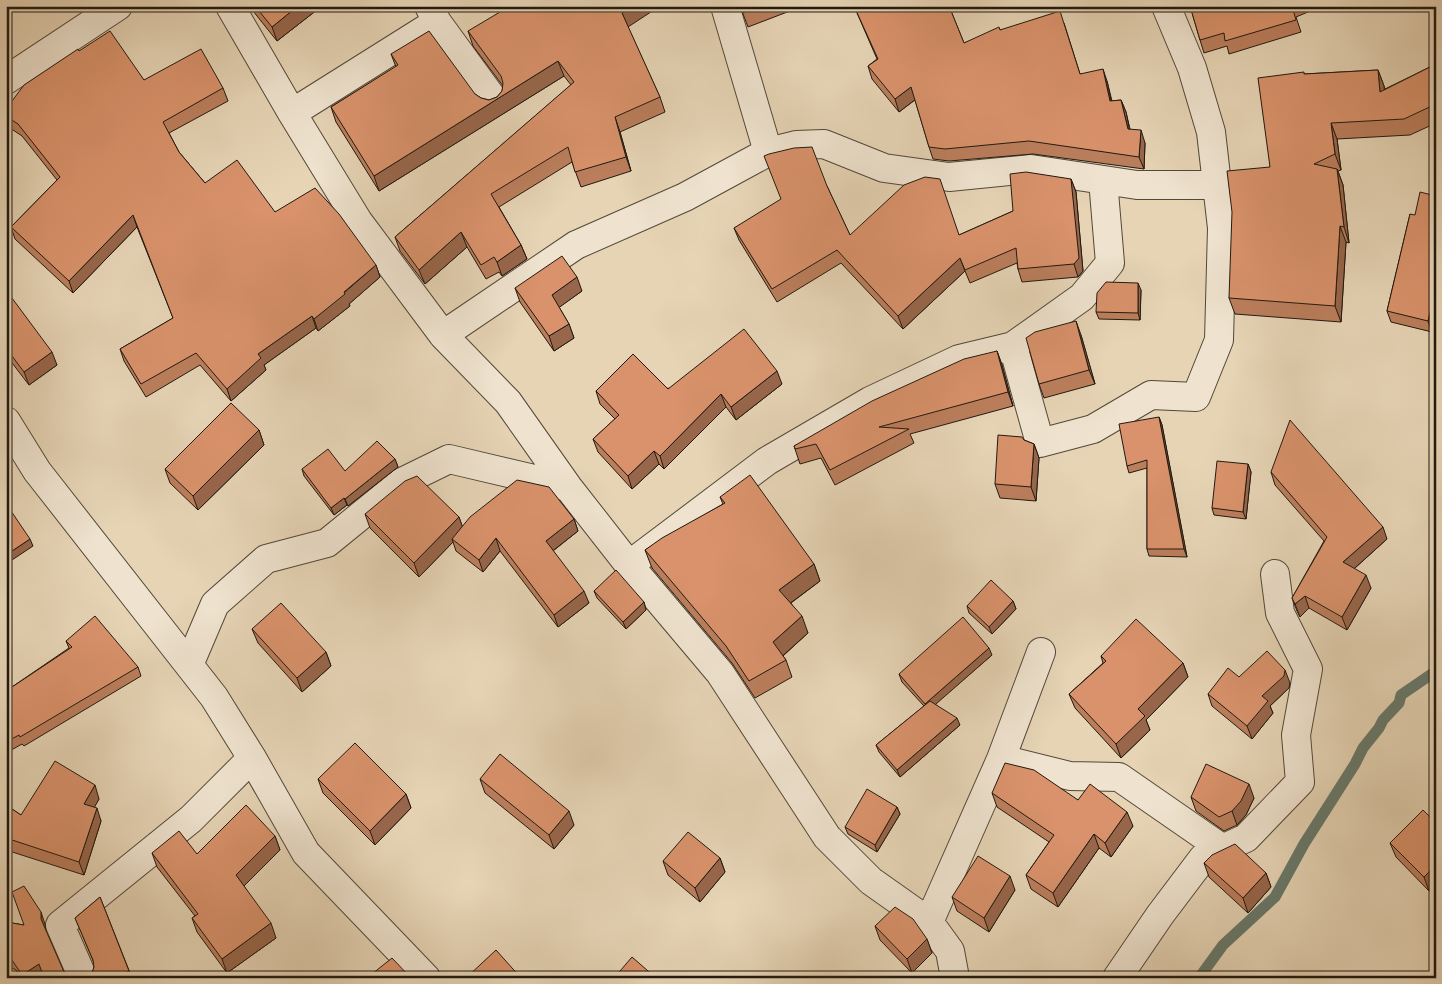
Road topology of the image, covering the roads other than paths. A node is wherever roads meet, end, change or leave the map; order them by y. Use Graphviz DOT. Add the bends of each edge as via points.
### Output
graph roads {
  1 [pos="118,6"];
  2 [pos="230,6"];
  3 [pos="725,6"];
  4 [pos="1166,6"];
  5 [pos="433,14"];
  6 [pos="6,80"];
  7 [pos="492,99"];
  8 [pos="292,113"];
  9 [pos="768,152"];
  10 [pos="1103,180"];
  11 [pos="1217,185"];
  12 [pos="443,335"];
  13 [pos="1013,346"];
  14 [pos="6,421"];
  15 [pos="568,486"];
  16 [pos="629,565"];
  17 [pos="1275,574"];
  18 [pos="1041,652"];
  19 [pos="189,665"];
  20 [pos="252,758"];
  21 [pos="1001,759"];
  22 [pos="1223,849"];
  23 [pos="929,922"];
  24 [pos="82,978"];
  25 [pos="426,978"];
  26 [pos="955,978"];
  27 [pos="1117,978"];
  1 -- 6 [label="street"];
  2 -- 8 [label="street"];
  3 -- 9 [label="street"];
  4 -- 11 [label="street" via="1192,68 1211,132"];
  5 -- 7 [label="street"];
  5 -- 8 [label="street"];
  8 -- 12 [label="street" via="358,221"];
  9 -- 10 [label="street" via="796,145 824,144 884,168 949,177 1031,169"];
  9 -- 12 [label="street" via="685,197 576,244"];
  10 -- 11 [label="street" via="1137,186"];
  10 -- 13 [label="street" via="1110,263 1082,297"];
  11 -- 13 [label="street" via="1222,228 1219,340 1196,397 1152,395 1093,429 1040,443"];
  12 -- 15 [label="street" via="508,402"];
  13 -- 16 [label="street" via="959,359 870,401 767,461"];
  14 -- 19 [label="street" via="37,471"];
  15 -- 16 [label="street"];
  15 -- 19 [label="street" via="449,459 402,482 327,543 266,559 215,604"];
  16 -- 23 [label="street" via="720,673 827,837 871,880"];
  17 -- 22 [label="street" via="1280,613 1308,669 1296,735 1300,782 1246,838"];
  18 -- 21 [label="street"];
  19 -- 20 [label="street" via="214,697"];
  20 -- 24 [label="street" via="191,819 60,925"];
  20 -- 25 [label="street" via="306,853"];
  21 -- 22 [label="street" via="1070,776 1119,777"];
  21 -- 23 [label="street"];
  22 -- 27 [label="street" via="1204,858"];
  23 -- 26 [label="street" via="950,951"];
}
